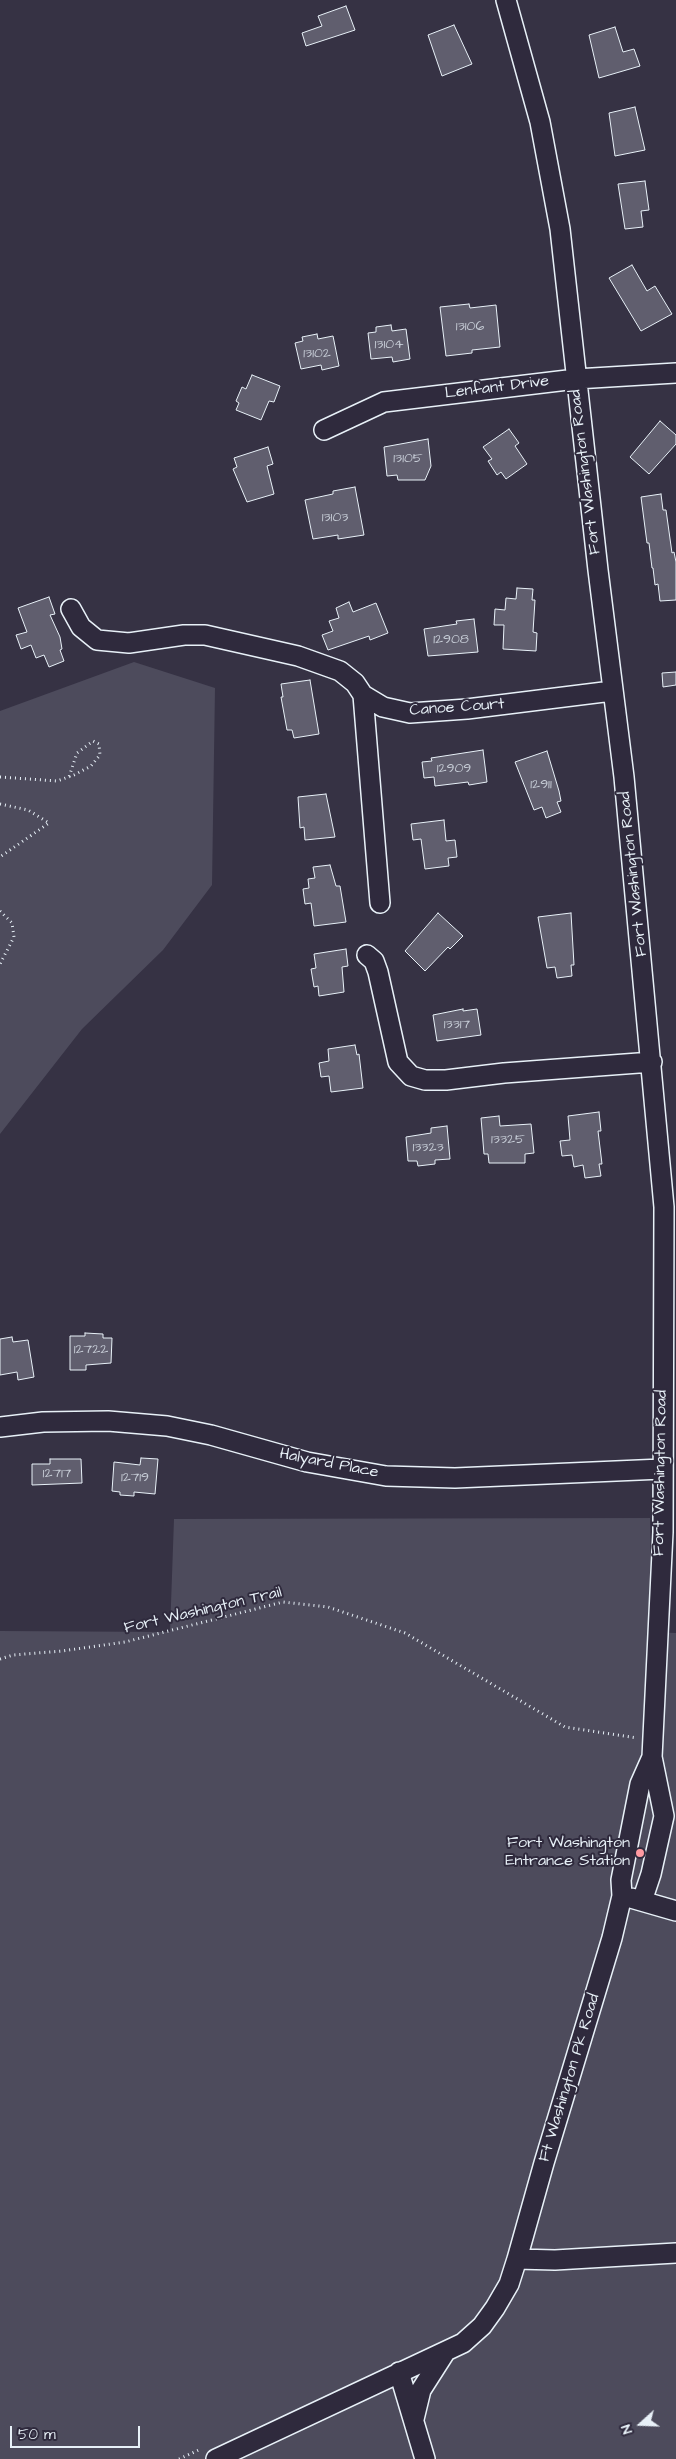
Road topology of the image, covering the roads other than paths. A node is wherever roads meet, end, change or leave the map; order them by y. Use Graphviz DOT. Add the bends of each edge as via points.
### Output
graph roads {
  1 [pos="506,0"];
  2 [pos="676,373"];
  3 [pos="576,379"];
  4 [pos="324,430"];
  5 [pos="71,609"];
  6 [pos="612,691"];
  7 [pos="363,695"];
  8 [pos="380,904"];
  9 [pos="367,955"];
  10 [pos="652,1062"];
  11 [pos="670,1207"];
  12 [pos="0,1427"];
  13 [pos="662,1469"];
  14 [pos="652,1749"];
  15 [pos="632,1828"];
  16 [pos="661,1834"];
  17 [pos="622,1896"];
  18 [pos="642,1901"];
  19 [pos="676,1910"];
  20 [pos="676,2253"];
  21 [pos="517,2259"];
  22 [pos="444,2354"];
  23 [pos="399,2372"];
  24 [pos="414,2420"];
  25 [pos="210,2453"];
  26 [pos="425,2459"];
  1 -- 3 [label="street, Fort Washington Road" via="540,122 560,229"];
  2 -- 3 [label="street, Lenfant Drive"];
  3 -- 4 [label="street, Lenfant Drive" via="384,402"];
  3 -- 6 [label="street, Fort Washington Road"];
  5 -- 7 [label="street, Canoe Court" via="81,627 97,640 129,643 205,635 230,640 298,656 340,671 355,683"];
  6 -- 7 [label="street, Canoe Court" via="410,713 383,707"];
  6 -- 10 [label="street, Fort Washington Road" via="624,777"];
  7 -- 8 [label="street"];
  9 -- 10 [label="street" via="374,961 378,972 398,1062 411,1076 446,1080"];
  10 -- 11 [label="street, Fort Washington Road"];
  11 -- 13 [label="street, Fort Washington Road"];
  12 -- 13 [label="street, Halyard Place" via="43,1422 108,1421 167,1426 307,1462 386,1476 455,1478"];
  13 -- 14 [label="street, Fort Washington Road" via="663,1532"];
  14 -- 15 [label="street, Fort Washington Road" via="640,1784"];
  14 -- 16 [label="street, Fort Washington Road" via="664,1816"];
  15 -- 16 [label="street"];
  15 -- 17 [label="street, Fort Washington Road" via="621,1880"];
  16 -- 18 [label="street, Fort Washington Road"];
  17 -- 18 [label="street"];
  17 -- 21 [label="street, Ft Washington Pk Road"];
  18 -- 19 [label="street"];
  20 -- 21 [label="street"];
  21 -- 22 [label="street, Ft Washington Pk Road" via="506,2289 490,2316 463,2343"];
  22 -- 23 [label="street"];
  22 -- 24 [label="street" via="421,2390"];
  23 -- 24 [label="street"];
  23 -- 25 [label="street"];
  24 -- 26 [label="street"];
}
